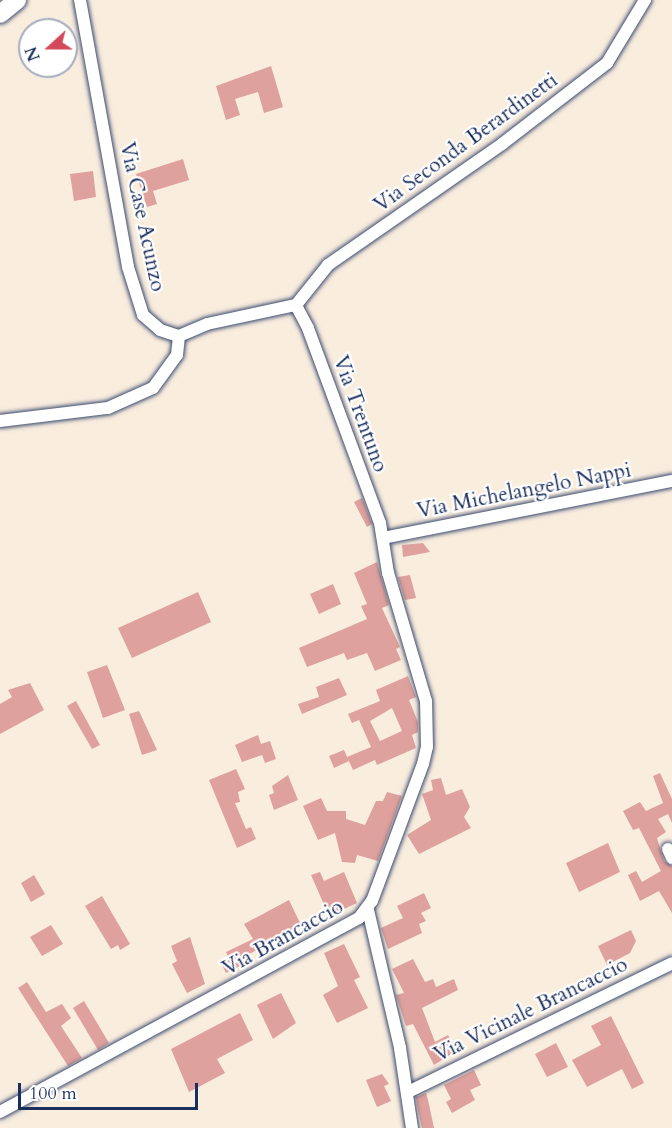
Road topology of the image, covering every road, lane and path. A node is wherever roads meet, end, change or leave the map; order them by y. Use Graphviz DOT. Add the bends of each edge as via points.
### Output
graph roads {
  1 [pos="17,0"];
  2 [pos="80,0"];
  3 [pos="645,0"];
  4 [pos="0,14"];
  5 [pos="296,305"];
  6 [pos="179,336"];
  7 [pos="0,421"];
  8 [pos="672,481"];
  9 [pos="383,538"];
  10 [pos="368,910"];
  11 [pos="672,963"];
  12 [pos="408,1092"];
  13 [pos="0,1112"];
  14 [pos="412,1128"];
  1 -- 4 [label="highway"];
  2 -- 6 [label="street, Via Case Acunzo" via="134,289 144,315 160,330"];
  3 -- 5 [label="street, Via Seconda Berardinetti" via="607,63 502,144 328,265"];
  5 -- 6 [label="street" via="207,324"];
  5 -- 9 [label="street, Via Trentuno" via="308,328"];
  6 -- 7 [label="street" via="177,355 153,388 108,408"];
  8 -- 9 [label="street, Via Michelangelo Nappi"];
  9 -- 10 [label="street, Via Brancaccio" via="388,573 426,701 428,747"];
  10 -- 12 [label="street"];
  10 -- 13 [label="street, Via Brancaccio" via="285,960"];
  11 -- 12 [label="street, Via Vicinale Brancaccio"];
  12 -- 14 [label="street"];
}
